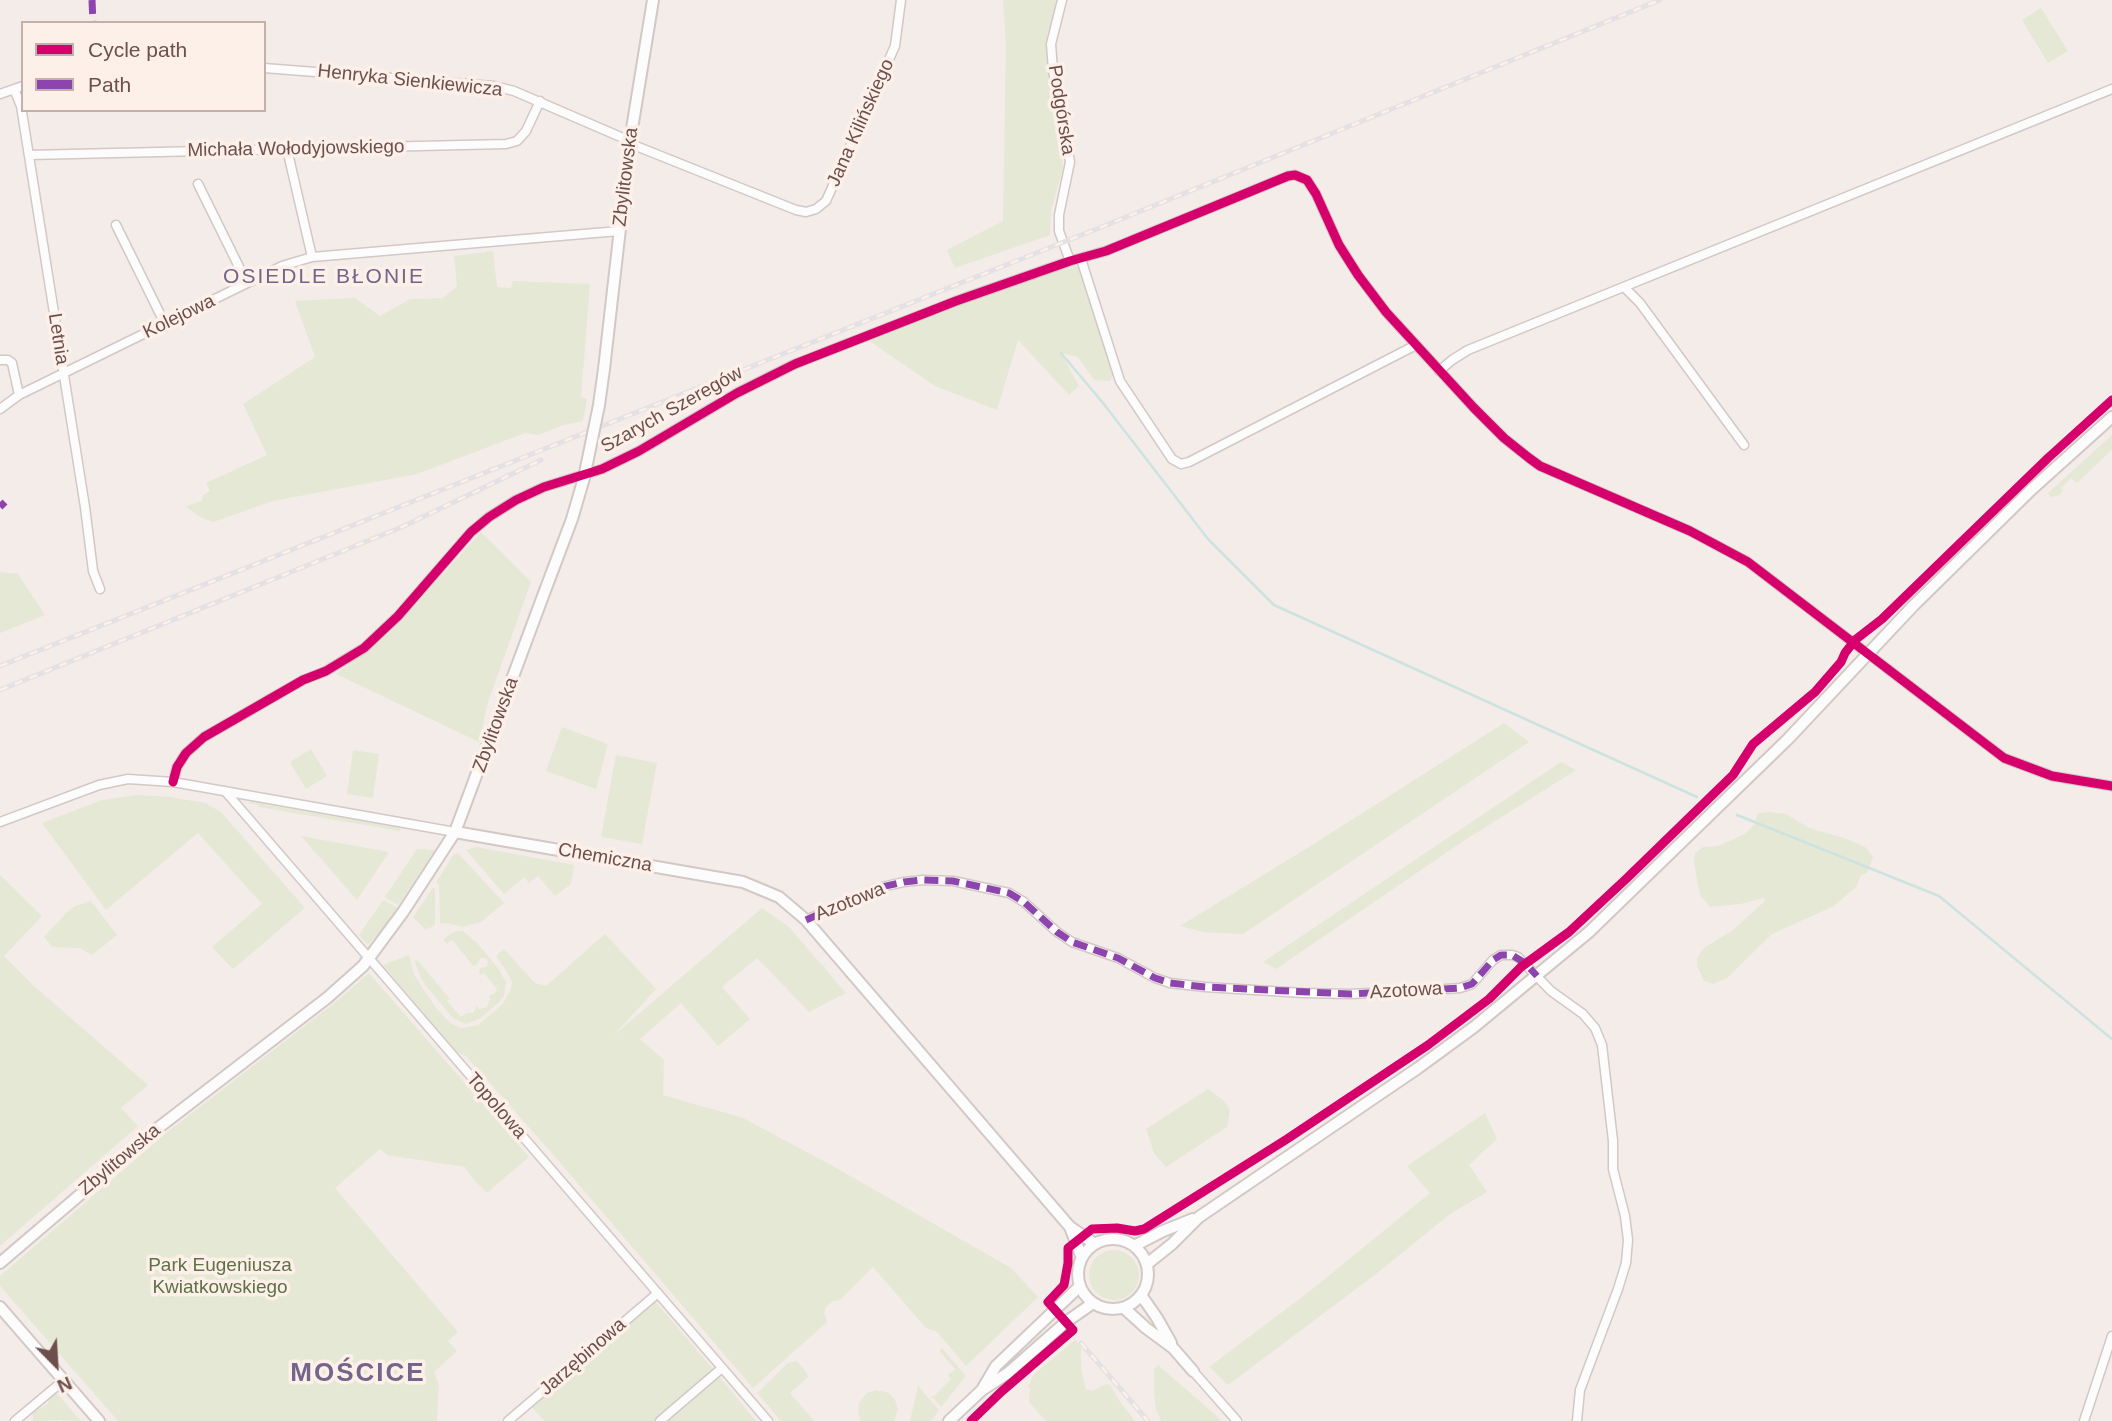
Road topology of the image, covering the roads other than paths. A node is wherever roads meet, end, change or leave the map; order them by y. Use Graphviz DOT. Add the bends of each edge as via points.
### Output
graph roads {
  1 [pos="653,0"];
  2 [pos="901,0"];
  3 [pos="1062,0"];
  4 [pos="266,68"];
  5 [pos="19,87"];
  6 [pos="2112,89"];
  7 [pos="0,94"];
  8 [pos="540,102"];
  9 [pos="21,106"];
  10 [pos="22,112"];
  11 [pos="629,141"];
  12 [pos="287,149"];
  13 [pos="29,155"];
  14 [pos="198,184"];
  15 [pos="116,225"];
  16 [pos="619,231"];
  17 [pos="312,257"];
  18 [pos="1081,259"];
  19 [pos="1070,261"];
  20 [pos="247,283"];
  21 [pos="1623,287"];
  22 [pos="165,324"];
  23 [pos="1416,345"];
  24 [pos="0,360"];
  25 [pos="1439,371"];
  26 [pos="64,373"];
  27 [pos="19,395"];
  28 [pos="0,409"];
  29 [pos="2112,417"];
  30 [pos="1744,445"];
  31 [pos="100,589"];
  32 [pos="1867,654"];
  33 [pos="173,782"];
  34 [pos="2112,786"];
  35 [pos="225,790"];
  36 [pos="0,822"];
  37 [pos="455,832"];
  38 [pos="806,920"];
  39 [pos="368,959"];
  40 [pos="1537,976"];
  41 [pos="1199,1217"];
  42 [pos="1070,1227"];
  43 [pos="1095,1244"];
  44 [pos="1134,1246"];
  45 [pos="1082,1258"];
  46 [pos="0,1263"];
  47 [pos="1147,1264"];
  48 [pos="1080,1286"];
  49 [pos="658,1293"];
  50 [pos="1141,1295"];
  51 [pos="1093,1303"];
  52 [pos="0,1307"];
  53 [pos="1124,1308"];
  54 [pos="2112,1336"];
  55 [pos="1173,1348"];
  56 [pos="722,1368"];
  57 [pos="1194,1371"];
  58 [pos="64,1380"];
  59 [pos="982,1390"];
  60 [pos="15,1420"];
  61 [pos="99,1421"];
  62 [pos="508,1421"];
  63 [pos="660,1421"];
  64 [pos="768,1421"];
  65 [pos="949,1421"];
  66 [pos="1237,1421"];
  67 [pos="1577,1421"];
  68 [pos="2084,1421"];
  1 -- 11 [label="street, Zbylitowska"];
  2 -- 11 [label="street, Jana Kilińskiego" via="895,46 826,201 816,209 796,210"];
  3 -- 19 [label="street, Podgórska" via="1051,44 1070,162 1059,215 1059,231"];
  4 -- 8 [label="street, Henryka Sienkiewicza" via="494,86"];
  5 -- 7 [label="street"];
  5 -- 9 [label="street, Letnia"];
  6 -- 21 [label="street"];
  8 -- 11 [label="street, Henryka Sienkiewicza"];
  8 -- 12 [label="street, Michała Wołodyjowskiego" via="526,131 506,144"];
  10 -- 13 [label="street, Letnia"];
  11 -- 16 [label="street, Zbylitowska"];
  12 -- 13 [label="street, Michała Wołodyjowskiego"];
  12 -- 17 [label="street"];
  13 -- 26 [label="street, Letnia"];
  14 -- 20 [label="street"];
  15 -- 22 [label="street"];
  16 -- 17 [label="street, Kolejowa"];
  16 -- 37 [label="street, Zbylitowska, bridge" via="604,369 584,478"];
  17 -- 20 [label="street, Kolejowa"];
  18 -- 19 [label="street, Szarych Szeregów"];
  18 -- 23 [label="street, Szarych Szeregów" via="1288,176 1301,176 1316,194 1358,275"];
  18 -- 23 [label="street" via="1121,381 1172,459 1181,464"];
  19 -- 33 [label="street, Szarych Szeregów" via="795,364 639,451 516,500 471,532 364,648 204,737 186,753"];
  20 -- 22 [label="street, Kolejowa"];
  21 -- 25 [label="street" via="1468,350"];
  21 -- 30 [label="street" via="1640,303"];
  22 -- 26 [label="street, Kolejowa"];
  23 -- 25 [label="street"];
  24 -- 27 [label="street" via="12,363"];
  25 -- 32 [label="street" via="1504,438 1540,466 1690,531 1748,562"];
  26 -- 27 [label="street, Kolejowa"];
  26 -- 31 [label="street, Letnia" via="93,571"];
  27 -- 28 [label="street, Kolejowa"];
  29 -- 32 [label="street" via="2032,489"];
  32 -- 34 [label="street" via="2004,758 2052,776"];
  32 -- 40 [label="street" via="1766,761 1589,932"];
  33 -- 35 [label="street, Chemiczna"];
  33 -- 36 [label="street, Chemiczna" via="128,779 99,785"];
  35 -- 37 [label="street, Chemiczna"];
  35 -- 39 [label="street, Topolowa"];
  37 -- 38 [label="street, Chemiczna" via="743,882 779,897"];
  37 -- 39 [label="street, Zbylitowska"];
  38 -- 40 [label="street, Azotowa" via="877,888 904,881 953,881 1009,893 1072,942 1170,983 1350,994 1451,989 1472,984 1493,960 1512,955"];
  38 -- 42 [label="street, Chemiczna"];
  39 -- 46 [label="street, Zbylitowska" via="347,982 158,1128"];
  39 -- 49 [label="street, Topolowa"];
  40 -- 41 [label="street" via="1418,1068"];
  40 -- 67 [label="street, Azotowa" via="1583,1014 1602,1045 1613,1169 1628,1240 1618,1289 1580,1390"];
  41 -- 44 [label="street"];
  41 -- 47 [label="street"];
  42 -- 43 [label="street, Chemiczna"];
  42 -- 45 [label="street, Chemiczna"];
  43 -- 44 [label="street" via="1111,1239"];
  43 -- 45 [label="street"];
  44 -- 47 [label="street"];
  45 -- 48 [label="street"];
  47 -- 50 [label="street" via="1147,1283"];
  48 -- 51 [label="street"];
  48 -- 59 [label="street" via="996,1366"];
  49 -- 56 [label="street, Topolowa"];
  49 -- 62 [label="street, Jarzębinowa"];
  50 -- 53 [label="street"];
  50 -- 55 [label="street"];
  51 -- 53 [label="street" via="1108,1309"];
  51 -- 59 [label="street"];
  52 -- 58 [label="street"];
  53 -- 55 [label="street"];
  54 -- 68 [label="street"];
  55 -- 57 [label="street"];
  56 -- 63 [label="street"];
  56 -- 64 [label="street, Topolowa"];
  57 -- 66 [label="street"];
  58 -- 60 [label="street"];
  58 -- 61 [label="street"];
  59 -- 65 [label="street"];
}
